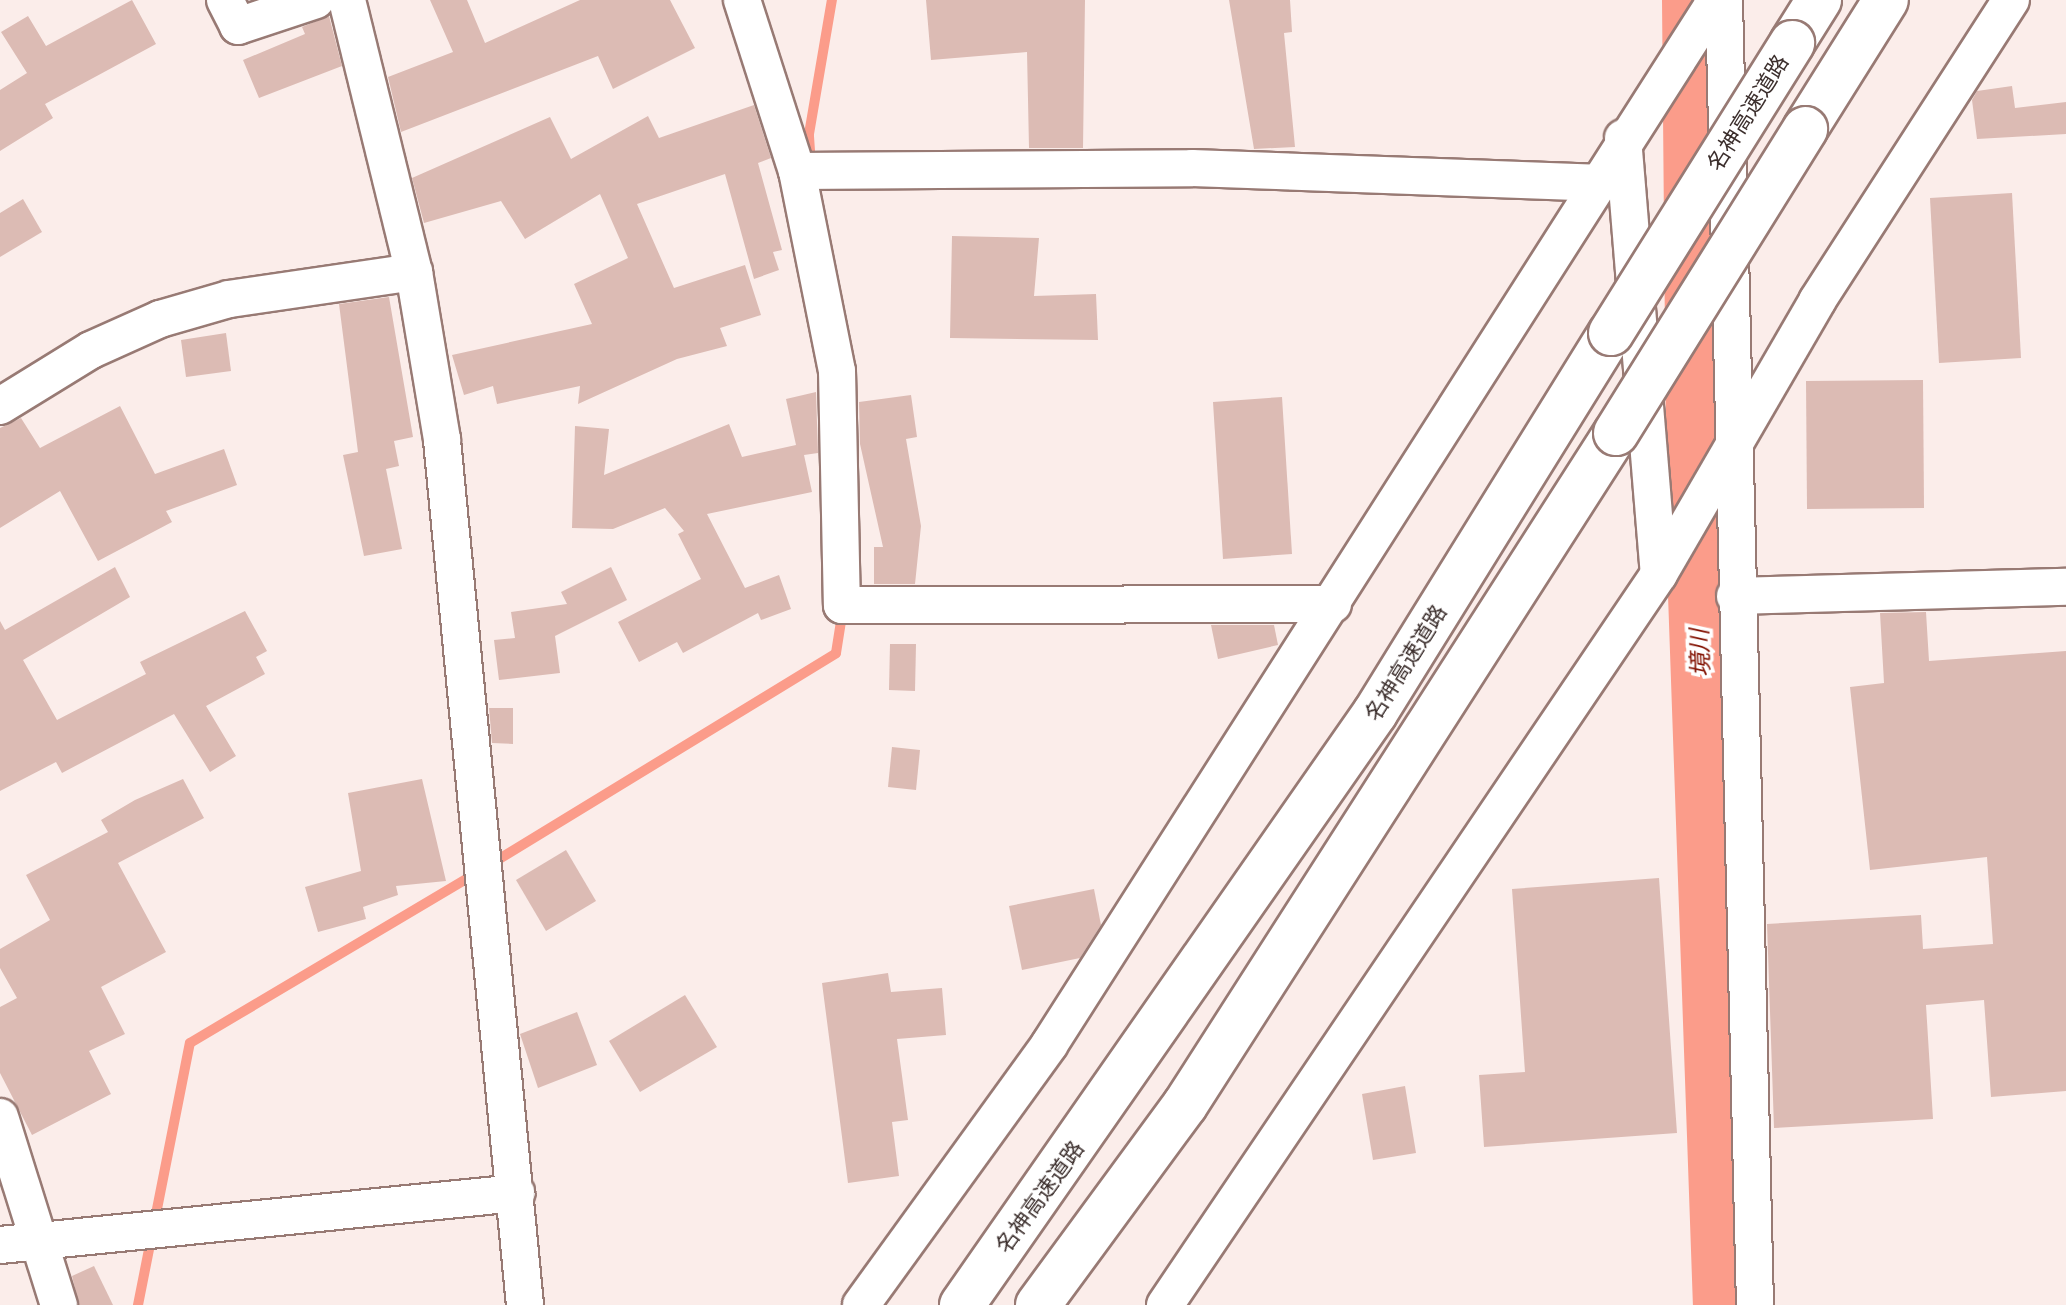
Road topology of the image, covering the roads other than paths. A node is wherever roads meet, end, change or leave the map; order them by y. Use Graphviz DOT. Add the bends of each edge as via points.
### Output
graph roads {
  1 [pos="225,0"];
  2 [pos="316,0"];
  3 [pos="347,0"];
  4 [pos="742,0"];
  5 [pos="1716,0"];
  6 [pos="1724,0"];
  7 [pos="1819,0"];
  8 [pos="1886,0"];
  9 [pos="2011,0"];
  10 [pos="1629,130"];
  11 [pos="797,171"];
  12 [pos="1597,183"];
  13 [pos="414,272"];
  14 [pos="0,406"];
  15 [pos="1731,450"];
  16 [pos="1659,574"];
  17 [pos="2066,587"];
  18 [pos="1735,596"];
  19 [pos="1333,604"];
  20 [pos="0,1117"];
  21 [pos="516,1193"];
  22 [pos="39,1236"];
  23 [pos="0,1245"];
  24 [pos="59,1305"];
  25 [pos="525,1305"];
  26 [pos="861,1305"];
  27 [pos="962,1305"];
  28 [pos="1038,1305"];
  29 [pos="1165,1305"];
  30 [pos="1755,1305"];
  1 -- 2 [label="street" via="238,26"];
  3 -- 13 [label="street"];
  4 -- 11 [label="street"];
  5 -- 10 [label="street"];
  6 -- 15 [label="street"];
  7 -- 27 [label="highway, 名神高速道路, bridge" via="1275,861"];
  8 -- 28 [label="highway, bridge" via="1325,891 1185,1105"];
  9 -- 15 [label="street" via="1817,301"];
  10 -- 12 [label="street"];
  10 -- 16 [label="street"];
  11 -- 12 [label="street" via="1192,168"];
  11 -- 19 [label="street" via="837,371 842,605"];
  12 -- 19 [label="street"];
  13 -- 14 [label="street" via="229,299 160,319 91,350"];
  13 -- 21 [label="street" via="443,455"];
  15 -- 16 [label="street"];
  15 -- 18 [label="street"];
  16 -- 29 [label="street"];
  17 -- 18 [label="street"];
  18 -- 30 [label="street"];
  19 -- 26 [label="street" via="1040,1057"];
  20 -- 22 [label="street"];
  21 -- 22 [label="street"];
  21 -- 25 [label="street"];
  22 -- 23 [label="street"];
  22 -- 24 [label="street"];
}
